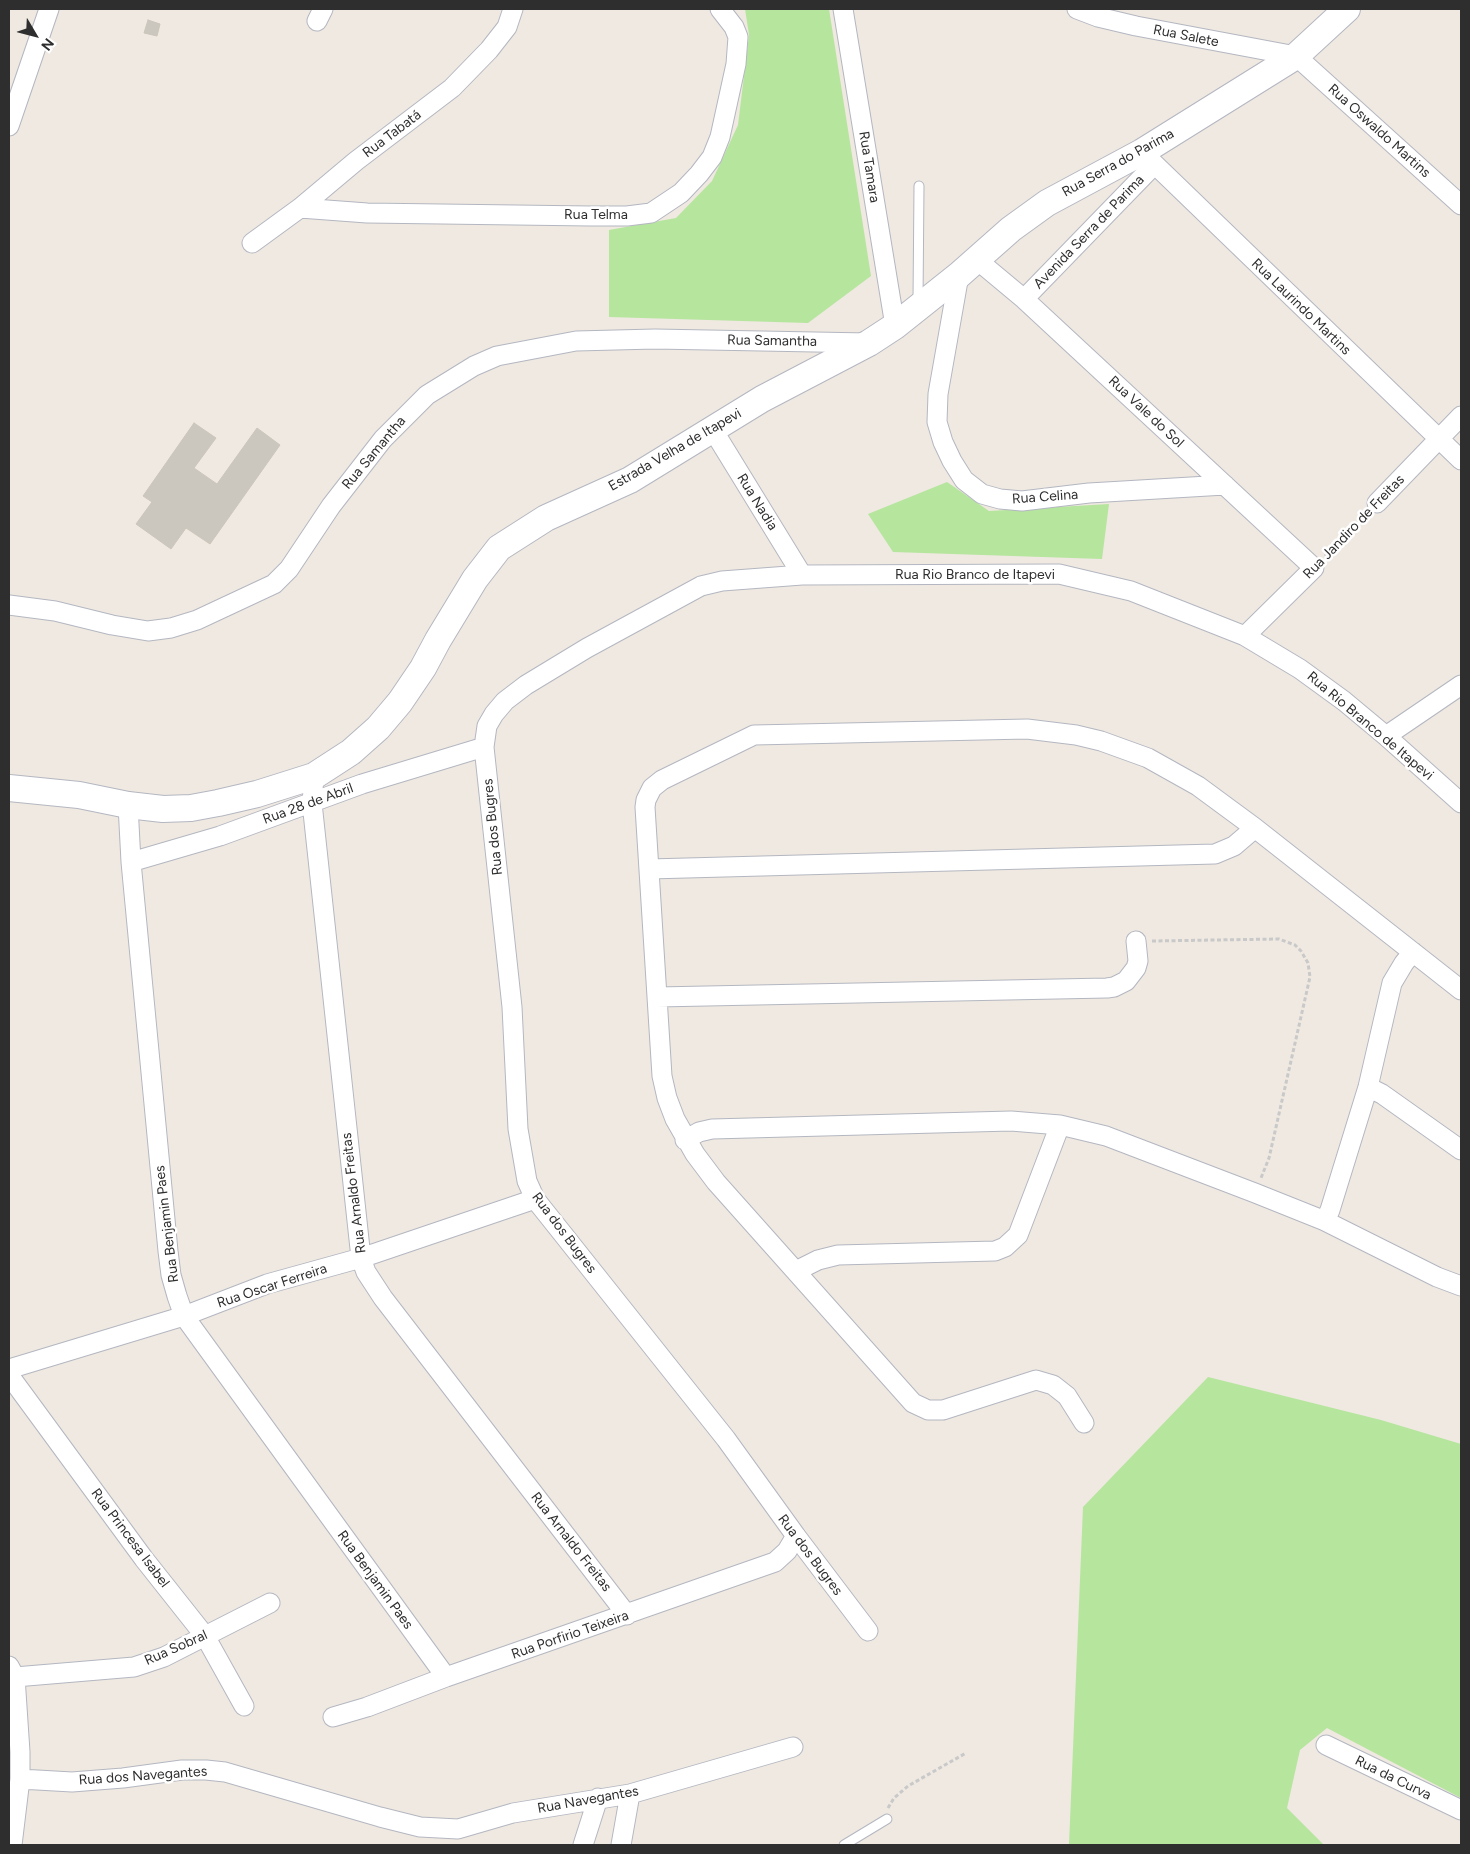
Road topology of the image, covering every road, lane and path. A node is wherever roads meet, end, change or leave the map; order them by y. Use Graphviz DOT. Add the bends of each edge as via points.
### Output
graph roads {
  1 [pos="49,9"];
  2 [pos="513,9"];
  3 [pos="720,9"];
  4 [pos="843,9"];
  5 [pos="1077,9"];
  6 [pos="1346,9"];
  7 [pos="1296,56"];
  8 [pos="9,126"];
  9 [pos="1148,158"];
  10 [pos="919,186"];
  11 [pos="1461,205"];
  12 [pos="300,208"];
  13 [pos="252,242"];
  14 [pos="967,267"];
  15 [pos="1024,299"];
  16 [pos="918,306"];
  17 [pos="895,326"];
  18 [pos="869,343"];
  19 [pos="1461,416"];
  20 [pos="712,430"];
  21 [pos="1439,440"];
  22 [pos="1461,460"];
  23 [pos="1225,485"];
  24 [pos="1377,503"];
  25 [pos="1314,568"];
  26 [pos="802,574"];
  27 [pos="9,605"];
  28 [pos="1245,636"];
  29 [pos="1461,685"];
  30 [pos="1386,736"];
  31 [pos="484,747"];
  32 [pos="314,776"];
  33 [pos="9,788"];
  34 [pos="312,803"];
  35 [pos="1461,803"];
  36 [pos="128,805"];
  37 [pos="1255,828"];
  38 [pos="131,862"];
  39 [pos="649,868"];
  40 [pos="1136,941"];
  41 [pos="1413,952"];
  42 [pos="1461,990"];
  43 [pos="657,997"];
  44 [pos="1368,1087"];
  45 [pos="1060,1125"];
  46 [pos="686,1140"];
  47 [pos="1461,1150"];
  48 [pos="1255,1193"];
  49 [pos="535,1199"];
  50 [pos="1325,1221"];
  51 [pos="361,1258"];
  52 [pos="796,1271"];
  53 [pos="1461,1286"];
  54 [pos="184,1316"];
  55 [pos="9,1369"];
  56 [pos="9,1375"];
  57 [pos="1084,1423"];
  58 [pos="796,1536"];
  59 [pos="270,1603"];
  60 [pos="627,1615"];
  61 [pos="868,1631"];
  62 [pos="205,1636"];
  63 [pos="12,1671"];
  64 [pos="446,1677"];
  65 [pos="244,1706"];
  66 [pos="333,1717"];
  67 [pos="1326,1745"];
  68 [pos="793,1748"];
  69 [pos="15,1751"];
  70 [pos="966,1754"];
  71 [pos="20,1778"];
  72 [pos="630,1794"];
  73 [pos="598,1798"];
  74 [pos="1461,1810"];
  75 [pos="380,1817"];
  76 [pos="888,1819"];
  77 [pos="455,1837"];
  78 [pos="12,1845"];
  79 [pos="583,1845"];
  80 [pos="621,1845"];
  81 [pos="844,1845"];
  1 -- 8 [label="street"];
  2 -- 12 [label="street, Rua Tabatá" via="507,27 452,88"];
  3 -- 12 [label="street, Rua Telma" via="738,38 736,64 720,137 712,157 699,174 680,193 651,213 551,216 367,213"];
  4 -- 17 [label="street, Rua Tamara"];
  5 -- 7 [label="street, Rua Salete" via="1136,26"];
  6 -- 7 [label="street, Rua Serra do Parima"];
  7 -- 9 [label="street, Rua Serra do Parima"];
  7 -- 11 [label="street, Rua Oswaldo Martins"];
  9 -- 14 [label="street, Rua Serra do Parima" via="1046,203"];
  9 -- 15 [label="street, Avenida Serra de Parima"];
  9 -- 21 [label="street, Rua Laurindo Martins"];
  10 -- 16 [label="lane"];
  12 -- 13 [label="street, Rua Tabatá"];
  14 -- 15 [label="street, Rua Vale do Sol"];
  14 -- 16 [label="street, Rua Serra do Parima"];
  14 -- 23 [label="street, Rua Celina" via="938,394 937,422 943,442 964,480 982,494 1022,501 1089,493"];
  15 -- 23 [label="street, Rua Vale do Sol"];
  16 -- 17 [label="street, Rua Serra do Parima"];
  17 -- 18 [label="street, Estrada Velha de Itapevi"];
  18 -- 20 [label="street, Estrada Velha de Itapevi" via="762,399"];
  18 -- 27 [label="street, Rua Samantha" via="655,339 576,341 496,356 428,395 383,439 331,506 289,569 274,584 197,620 148,631 55,611"];
  19 -- 21 [label="street, Rua Jandiro de Freitas"];
  20 -- 26 [label="street, Rua Nadia"];
  20 -- 32 [label="street, Estrada Velha de Itapevi" via="630,480 546,518 499,548 475,579 405,696 378,728 351,752"];
  21 -- 22 [label="street, Rua Laurindo Martins"];
  21 -- 24 [label="street, Rua Jandiro de Freitas"];
  23 -- 25 [label="street, Rua Vale do Sol"];
  24 -- 25 [label="path, Rua Jandiro de Freitas"];
  25 -- 28 [label="street, Rua Jandiro de Freitas"];
  26 -- 28 [label="street, Rua Rio Branco de Itapevi" via="1059,574 1131,591"];
  26 -- 31 [label="street, Rua Rio Branco de Itapevi" via="722,580 680,596 587,648 505,701 487,726"];
  28 -- 30 [label="street, Rua Rio Branco de Itapevi" via="1300,669"];
  29 -- 30 [label="street"];
  30 -- 35 [label="street, Rua Rio Branco de Itapevi"];
  31 -- 34 [label="street, Rua 28 de Abril" via="362,784"];
  31 -- 49 [label="street, Rua dos Bugres" via="512,1007 518,1129 527,1181"];
  32 -- 34 [label="street, Rua Arnaldo Freitas"];
  32 -- 36 [label="street, Estrada Velha de Itapevi" via="257,794 191,808"];
  33 -- 36 [label="street, Estrada Velha de Itapevi" via="79,795"];
  34 -- 38 [label="street, Rua 28 de Abril" via="220,836"];
  34 -- 51 [label="street, Rua Arnaldo Freitas"];
  36 -- 38 [label="street, Rua Benjamin Paes"];
  37 -- 39 [label="street" via="1234,846 1215,854"];
  37 -- 39 [label="street" via="1165,766 1125,748 1076,735 1027,729 754,735 652,788 645,807"];
  37 -- 41 [label="street"];
  38 -- 54 [label="street, Rua Benjamin Paes" via="168,1251 171,1275"];
  39 -- 43 [label="street"];
  40 -- 43 [label="street" via="1136,968 1126,980 1107,988"];
  40 -- 48 [label="path" via="1279,940 1295,945 1308,963 1310,977 1271,1148"];
  41 -- 42 [label="street"];
  41 -- 44 [label="street" via="1392,983"];
  43 -- 46 [label="street" via="662,1076"];
  44 -- 47 [label="street"];
  44 -- 50 [label="street"];
  45 -- 46 [label="street" via="1011,1121 712,1129 698,1132"];
  45 -- 48 [label="street" via="1106,1136"];
  45 -- 52 [label="street" via="1018,1235 1005,1247 995,1251 838,1255"];
  46 -- 52 [label="street" via="705,1168"];
  48 -- 50 [label="street"];
  49 -- 51 [label="street, Rua Oscar Ferreira"];
  49 -- 58 [label="street, Rua dos Bugres" via="726,1439"];
  50 -- 53 [label="street"];
  51 -- 54 [label="street, Rua Oscar Ferreira" via="267,1284"];
  51 -- 60 [label="street, Rua Arnaldo Freitas" via="383,1298"];
  52 -- 57 [label="street" via="920,1407 943,1410 1036,1380 1053,1385 1067,1396"];
  54 -- 55 [label="street, Rua Oscar Ferreira"];
  54 -- 64 [label="street, Rua Benjamin Paes"];
  56 -- 62 [label="street, Rua Princesa Isabel" via="144,1559"];
  58 -- 60 [label="street, Rua Porfirio Teixeira" via="775,1562"];
  58 -- 61 [label="street, Rua dos Bugres"];
  59 -- 62 [label="street, Rua Sobral"];
  60 -- 64 [label="street, Rua Porfirio Teixeira"];
  62 -- 63 [label="street, Rua Sobral" via="134,1666"];
  62 -- 65 [label="street, Rua Princesa Isabel"];
  63 -- 69 [label="street"];
  64 -- 66 [label="street, Rua Porfirio Teixeira"];
  67 -- 74 [label="street, Rua da Curva"];
  68 -- 72 [label="street, Rua Navegantes"];
  69 -- 71 [label="street"];
  70 -- 76 [label="path" via="908,1786 890,1804"];
  71 -- 75 [label="street, Rua dos Navegantes" via="72,1782 182,1770 226,1772"];
  71 -- 78 [label="street"];
  72 -- 73 [label="street, Rua Navegantes"];
  72 -- 80 [label="street"];
  73 -- 77 [label="street, Rua Navegantes" via="513,1813"];
  73 -- 79 [label="street"];
  75 -- 77 [label="street, Rua Navegantes"];
  76 -- 81 [label="lane"];
}
